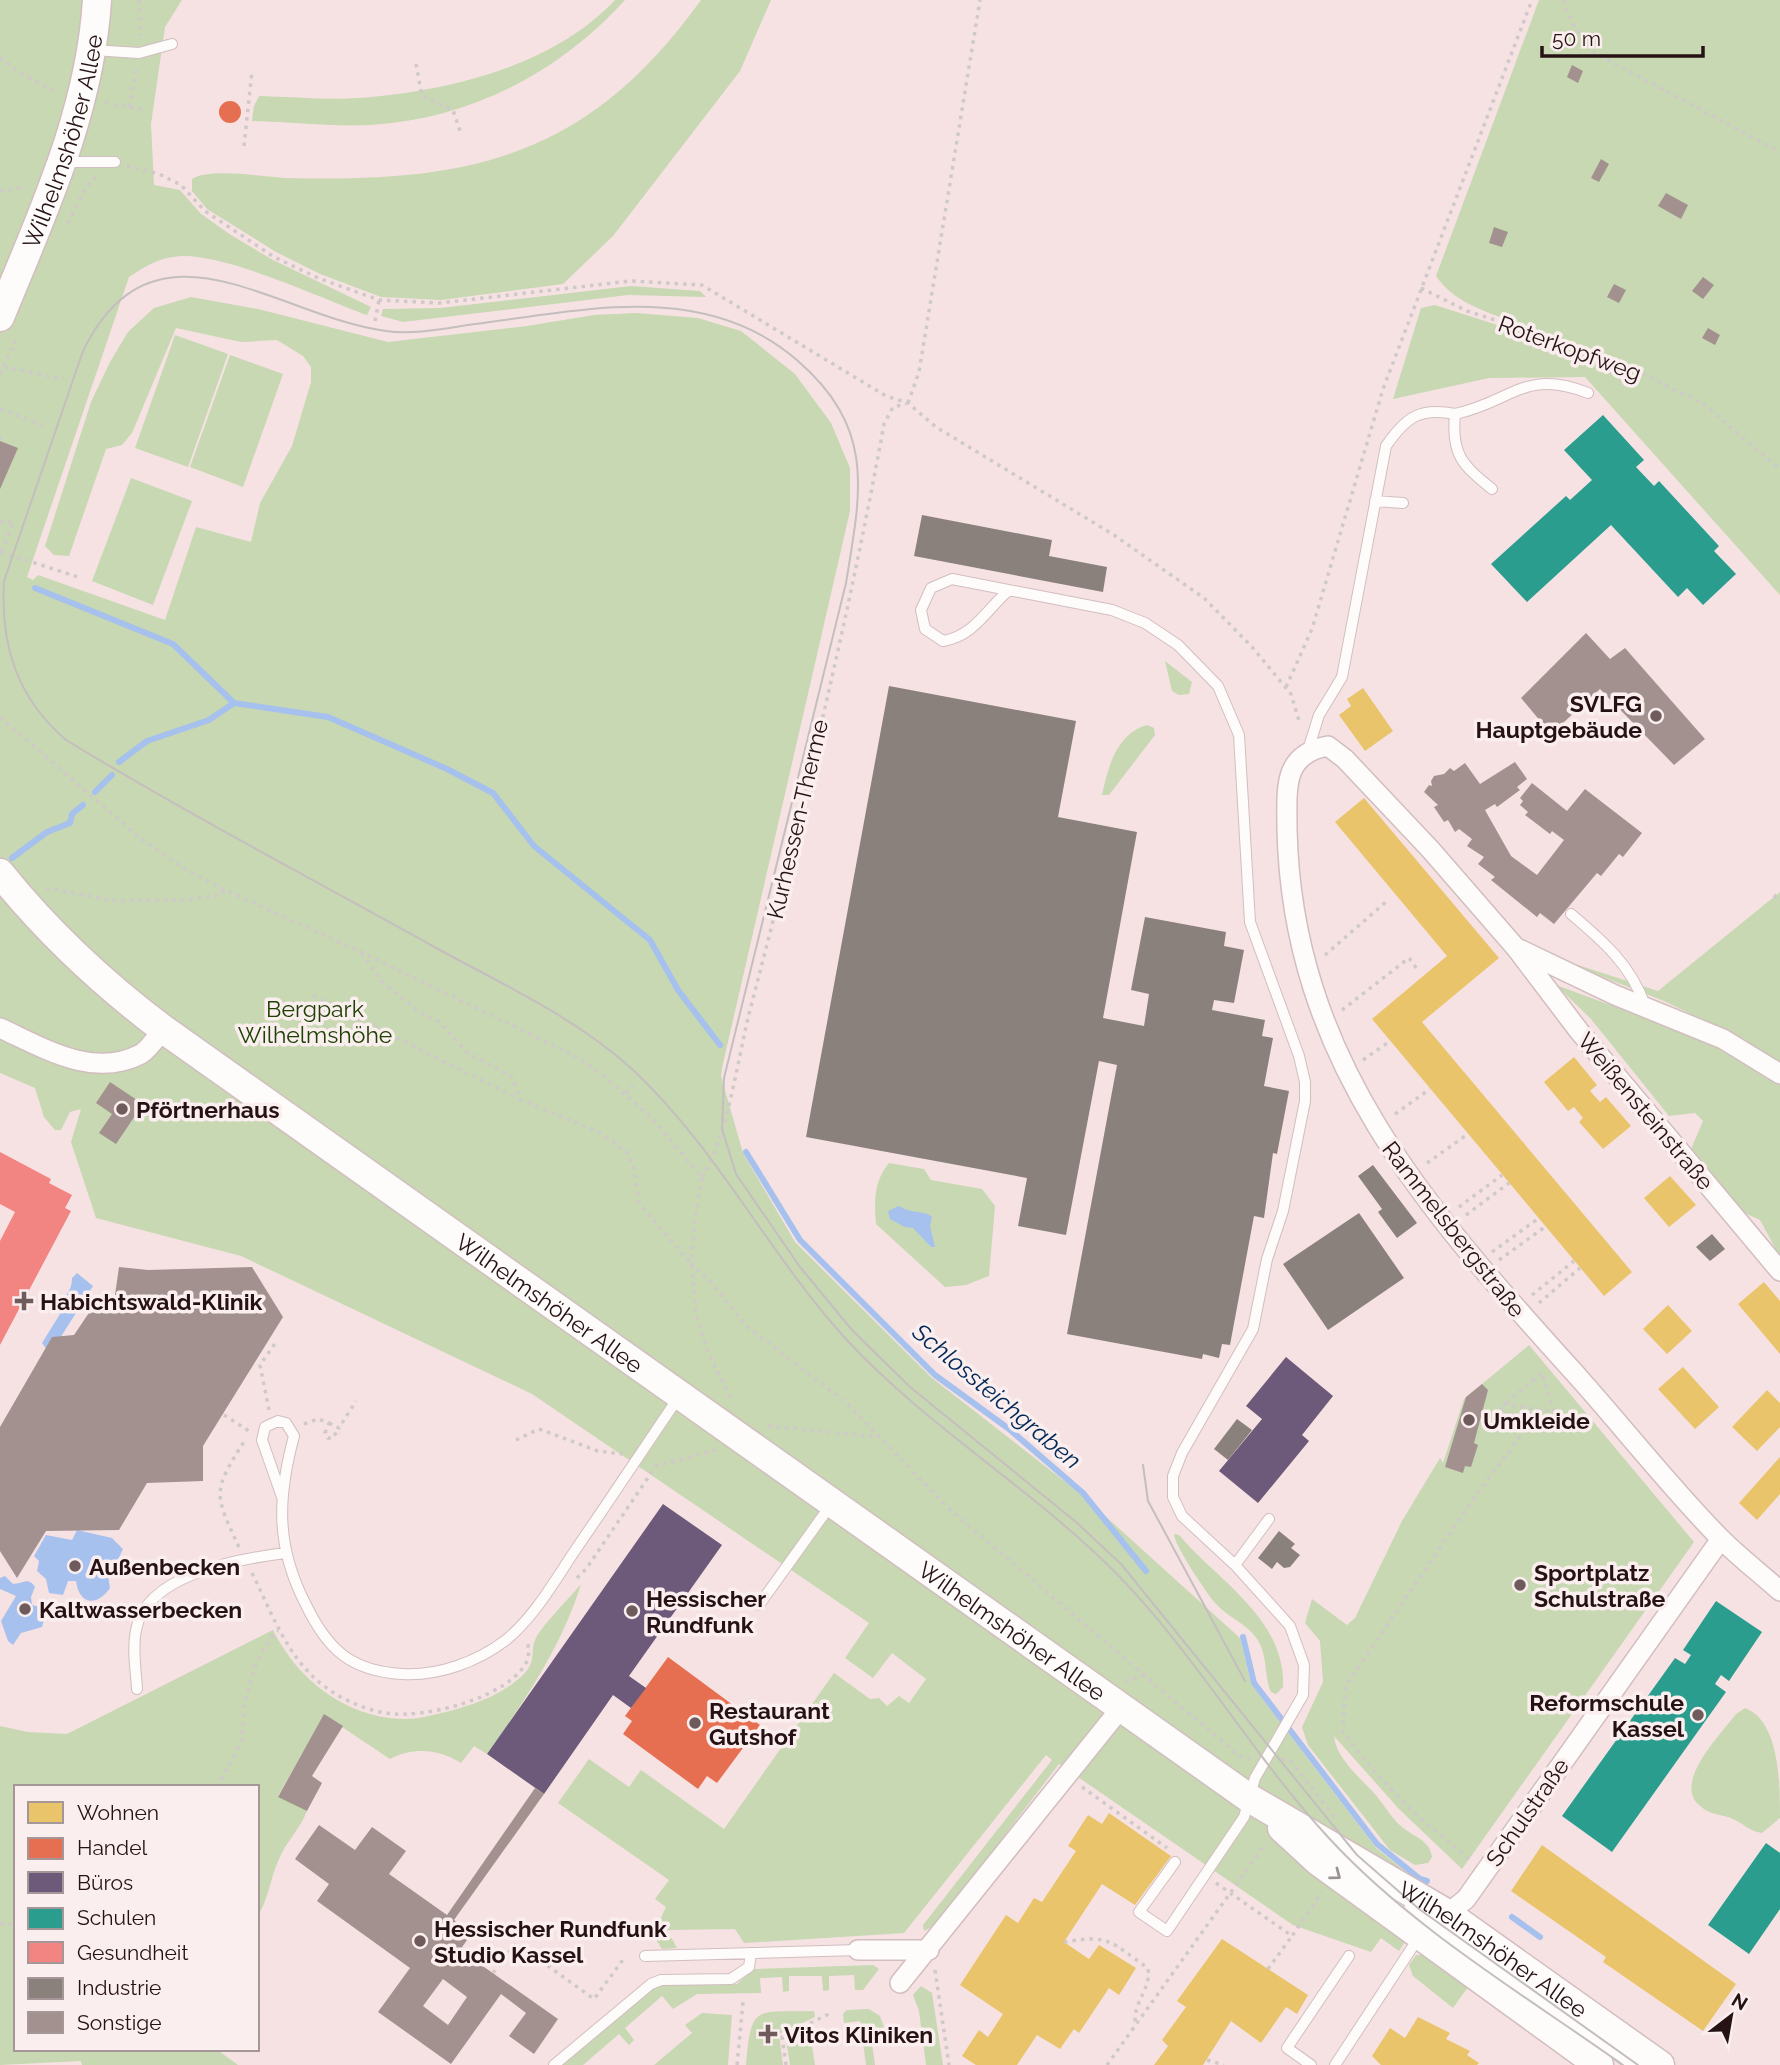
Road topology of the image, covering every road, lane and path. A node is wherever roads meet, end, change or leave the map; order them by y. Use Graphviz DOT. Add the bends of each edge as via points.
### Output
graph roads {
  1 [pos="97,0"];
  2 [pos="981,0"];
  3 [pos="1532,0"];
  4 [pos="1563,0"];
  5 [pos="172,44"];
  6 [pos="92,50"];
  7 [pos="0,58"];
  8 [pos="416,64"];
  9 [pos="252,71"];
  10 [pos="70,95"];
  11 [pos="96,102"];
  12 [pos="148,110"];
  13 [pos="460,131"];
  14 [pos="244,146"];
  15 [pos="1780,152"];
  16 [pos="63,162"];
  17 [pos="115,162"];
  18 [pos="64,231"];
  19 [pos="1420,288"];
  20 [pos="379,300"];
  21 [pos="375,321"];
  22 [pos="10,324"];
  23 [pos="4,367"];
  24 [pos="0,374"];
  25 [pos="63,379"];
  26 [pos="1588,393"];
  27 [pos="908,403"];
  28 [pos="0,409"];
  29 [pos="1455,414"];
  30 [pos="47,427"];
  31 [pos="0,436"];
  32 [pos="0,441"];
  33 [pos="1780,470"];
  34 [pos="1492,489"];
  35 [pos="1374,501"];
  36 [pos="1403,503"];
  37 [pos="0,522"];
  38 [pos="0,553"];
  39 [pos="81,579"];
  40 [pos="1009,590"];
  41 [pos="1286,687"];
  42 [pos="0,717"];
  43 [pos="1308,750"];
  44 [pos="0,873"];
  45 [pos="225,890"];
  46 [pos="1774,895"];
  47 [pos="20,899"];
  48 [pos="1387,901"];
  49 [pos="1780,902"];
  50 [pos="1571,914"];
  51 [pos="1516,948"];
  52 [pos="361,952"];
  53 [pos="1418,969"];
  54 [pos="1308,970"];
  55 [pos="313,996"];
  56 [pos="1645,1006"];
  57 [pos="1327,1022"];
  58 [pos="0,1028"];
  59 [pos="163,1030"];
  60 [pos="1390,1041"];
  61 [pos="1346,1072"];
  62 [pos="1780,1074"];
  63 [pos="633,1087"];
  64 [pos="1430,1089"];
  65 [pos="626,1094"];
  66 [pos="521,1100"];
  67 [pos="1376,1128"];
  68 [pos="1468,1134"];
  69 [pos="1502,1175"];
  70 [pos="702,1177"];
  71 [pos="1408,1177"];
  72 [pos="1509,1183"];
  73 [pos="1539,1218"];
  74 [pos="1445,1224"];
  75 [pos="1545,1227"];
  76 [pos="1574,1261"];
  77 [pos="692,1265"];
  78 [pos="1480,1267"];
  79 [pos="1580,1268"];
  80 [pos="1780,1270"];
  81 [pos="1519,1313"];
  82 [pos="276,1342"];
  83 [pos="1542,1373"];
  84 [pos="1532,1381"];
  85 [pos="680,1395"];
  86 [pos="356,1401"];
  87 [pos="1505,1404"];
  88 [pos="224,1415"];
  89 [pos="318,1419"];
  90 [pos="271,1422"];
  91 [pos="329,1423"];
  92 [pos="738,1428"];
  93 [pos="340,1433"];
  94 [pos="881,1437"];
  95 [pos="516,1440"];
  96 [pos="639,1456"];
  97 [pos="656,1466"];
  98 [pos="282,1497"];
  99 [pos="832,1503"];
  100 [pos="1269,1519"];
  101 [pos="1721,1539"];
  102 [pos="285,1553"];
  103 [pos="244,1558"];
  104 [pos="1234,1565"];
  105 [pos="569,1584"];
  106 [pos="1780,1591"];
  107 [pos="759,1605"];
  108 [pos="278,1631"];
  109 [pos="528,1640"];
  110 [pos="1147,1675"];
  111 [pos="137,1689"];
  112 [pos="1122,1695"];
  113 [pos="1243,1759"];
  114 [pos="218,1785"];
  115 [pos="1249,1798"];
  116 [pos="1271,1836"];
  117 [pos="1175,1862"];
  118 [pos="1484,1871"];
  119 [pos="1433,1925"];
  120 [pos="1292,1936"];
  121 [pos="1064,1942"];
  122 [pos="858,1950"];
  123 [pos="929,1950"];
  124 [pos="751,1954"];
  125 [pos="645,1956"];
  126 [pos="1349,1956"];
  127 [pos="625,1957"];
  128 [pos="1268,1969"];
  129 [pos="493,1973"];
  130 [pos="900,1983"];
  131 [pos="743,2002"];
  132 [pos="831,2013"];
  133 [pos="1135,2026"];
  134 [pos="1207,2060"];
  135 [pos="554,2065"];
  136 [pos="737,2065"];
  137 [pos="786,2065"];
  138 [pos="949,2065"];
  139 [pos="1107,2065"];
  140 [pos="1224,2065"];
  141 [pos="1311,2065"];
  142 [pos="1335,2065"];
  143 [pos="1600,2065"];
  144 [pos="1632,2065"];
  145 [pos="1660,2065"];
  1 -- 6 [label="main road, Wilhelmshöher Allee"];
  2 -- 27 [label="path" via="919,372"];
  3 -- 19 [label="path"];
  4 -- 15 [label="path" via="1593,52"];
  5 -- 6 [label="lane" via="139,53"];
  6 -- 16 [label="main road, Wilhelmshöher Allee" via="83,99"];
  7 -- 10 [label="path" via="25,76"];
  8 -- 13 [label="path" via="422,96 453,110"];
  9 -- 14 [label="path"];
  11 -- 12 [label="path"];
  16 -- 17 [label="lane"];
  16 -- 22 [label="main road, Wilhelmshöher Allee"];
  17 -- 18 [label="path" via="87,186"];
  17 -- 20 [label="path" via="181,185 205,211 274,257"];
  19 -- 33 [label="path, Roterkopfweg" via="1467,311 1604,355 1702,403"];
  19 -- 41 [label="path" via="1383,389 1312,629"];
  20 -- 21 [label="path"];
  20 -- 27 [label="path" via="440,303 630,281 702,285 886,396"];
  22 -- 23 [label="path"];
  23 -- 24 [label="path"];
  23 -- 25 [label="path"];
  26 -- 29 [label="lane" via="1565,384 1539,382"];
  27 -- 41 [label="path" via="936,427 1114,535 1204,598"];
  27 -- 70 [label="path, Kurhessen-Therme" via="893,407 884,424 859,561 722,1129"];
  28 -- 30 [label="path"];
  29 -- 34 [label="lane" via="1453,437 1463,466"];
  29 -- 35 [label="lane" via="1431,410 1401,424 1387,446"];
  31 -- 32 [label="path"];
  35 -- 36 [label="lane"];
  35 -- 43 [label="lane" via="1342,677 1319,715"];
  37 -- 38 [label="path" via="14,522"];
  38 -- 39 [label="path"];
  40 -- 40 [label="lane" via="956,639 943,641 925,629 921,610 931,588 952,579"];
  40 -- 104 [label="lane" via="1112,610 1145,623 1178,645 1218,686 1239,735 1250,922 1299,1056 1305,1101 1253,1329 1173,1476 1173,1497 1182,1516"];
  41 -- 43 [label="path"];
  42 -- 45 [label="path" via="140,838"];
  43 -- 51 [label="street, Weißensteinstraße" via="1328,746 1345,760"];
  43 -- 54 [label="street, Rammelsbergstraße" via="1293,764 1287,800 1288,875"];
  44 -- 47 [label="main road, Wilhelmshöher Allee"];
  45 -- 47 [label="path" via="221,895 183,900 117,901 36,887"];
  45 -- 52 [label="path"];
  46 -- 49 [label="path"];
  47 -- 59 [label="main road, Wilhelmshöher Allee" via="70,954"];
  48 -- 54 [label="path"];
  50 -- 56 [label="lane" via="1610,947 1638,984"];
  51 -- 56 [label="street, Weißensteinstraße"];
  51 -- 80 [label="street, Weißensteinstraße"];
  52 -- 65 [label="path" via="575,1056"];
  52 -- 66 [label="path" via="381,981 438,1021 469,1054 511,1076"];
  53 -- 57 [label="path" via="1409,957"];
  54 -- 57 [label="street, Rammelsbergstraße"];
  55 -- 66 [label="path"];
  56 -- 62 [label="street, Weißensteinstraße" via="1723,1039"];
  57 -- 61 [label="street, Rammelsbergstraße"];
  58 -- 59 [label="street" via="78,1061 108,1065 143,1053"];
  59 -- 85 [label="main road, Wilhelmshöher Allee"];
  60 -- 61 [label="path"];
  61 -- 67 [label="street, Rammelsbergstraße"];
  63 -- 65 [label="path"];
  64 -- 67 [label="path"];
  65 -- 70 [label="path"];
  66 -- 77 [label="path" via="601,1133 627,1152 639,1203"];
  67 -- 71 [label="street, Rammelsbergstraße"];
  68 -- 71 [label="path"];
  69 -- 74 [label="path"];
  70 -- 77 [label="path, Kurhessen-Therme"];
  71 -- 74 [label="street, Rammelsbergstraße"];
  72 -- 74 [label="path"];
  73 -- 78 [label="path"];
  74 -- 78 [label="street, Rammelsbergstraße"];
  75 -- 78 [label="path"];
  76 -- 81 [label="path"];
  77 -- 92 [label="path, Kurhessen-Therme" via="696,1315"];
  77 -- 94 [label="path" via="746,1326 847,1403"];
  78 -- 81 [label="street, Rammelsbergstraße"];
  79 -- 81 [label="path"];
  81 -- 101 [label="street, Rammelsbergstraße"];
  82 -- 90 [label="path" via="260,1365"];
  83 -- 87 [label="path" via="1554,1412"];
  84 -- 87 [label="path"];
  85 -- 92 [label="main road, Wilhelmshöher Allee"];
  85 -- 96 [label="lane"];
  86 -- 91 [label="path" via="339,1428"];
  87 -- 118 [label="path" via="1500,1407 1526,1429 1345,1687 1343,1731 1412,1811"];
  88 -- 103 [label="path" via="250,1432 220,1480 222,1510"];
  89 -- 91 [label="path"];
  90 -- 98 [label="lane" via="262,1440"];
  90 -- 98 [label="lane" via="286,1423 294,1436"];
  91 -- 93 [label="path" via="328,1438"];
  92 -- 94 [label="path"];
  92 -- 97 [label="path" via="725,1448"];
  92 -- 99 [label="main road, Wilhelmshöher Allee"];
  94 -- 110 [label="path" via="947,1507"];
  95 -- 96 [label="path" via="539,1429 598,1451"];
  96 -- 97 [label="path"];
  96 -- 102 [label="lane" via="539,1604 506,1639 471,1661 433,1673 377,1672 328,1644 290,1574"];
  97 -- 105 [label="path" via="586,1569"];
  98 -- 102 [label="lane"];
  99 -- 107 [label="lane"];
  99 -- 112 [label="main road, Wilhelmshöher Allee"];
  100 -- 104 [label="lane"];
  101 -- 106 [label="street, Rammelsbergstraße"];
  101 -- 118 [label="street, Schulstraße"];
  102 -- 103 [label="lane"];
  103 -- 108 [label="path"];
  103 -- 111 [label="lane" via="156,1594 136,1631"];
  104 -- 115 [label="lane" via="1290,1626 1304,1665 1303,1695 1255,1778"];
  108 -- 109 [label="path" via="297,1661 331,1691 371,1710 406,1715 467,1702 517,1675 528,1660"];
  108 -- 114 [label="path" via="256,1663 245,1702 242,1744"];
  110 -- 112 [label="path"];
  110 -- 113 [label="path"];
  112 -- 115 [label="main road, Wilhelmshöher Allee"];
  112 -- 123 [label="street, Wilhelmshöher Allee"];
  115 -- 117 [label="lane" via="1244,1817 1167,1931 1139,1912"];
  115 -- 119 [label="main road, Wilhelmshöher Allee" via="1352,1856"];
  115 -- 119 [label="main road, Wilhelmshöher Allee, one-way" via="1319,1862"];
  116 -- 133 [label="path"];
  118 -- 119 [label="street, Schulstraße" via="1466,1899"];
  119 -- 142 [label="lane"];
  119 -- 143 [label="main road, Wilhelmshöher Allee"];
  119 -- 144 [label="lane"];
  119 -- 145 [label="main road, Wilhelmshöher Allee"];
  120 -- 128 [label="path"];
  121 -- 133 [label="path" via="1105,1939 1148,1968 1150,1982 1134,2007"];
  122 -- 123 [label="street"];
  122 -- 124 [label="lane"];
  123 -- 130 [label="street, Wilhelmshöher Allee"];
  123 -- 138 [label="path"];
  124 -- 125 [label="lane"];
  124 -- 135 [label="lane" via="748,1967 731,1979 651,1984"];
  126 -- 141 [label="lane" via="1287,2048"];
  127 -- 129 [label="path" via="594,1999 516,1943"];
  131 -- 136 [label="path"];
  132 -- 137 [label="path" via="782,2037"];
  133 -- 139 [label="path"];
  134 -- 140 [label="path"];
}
